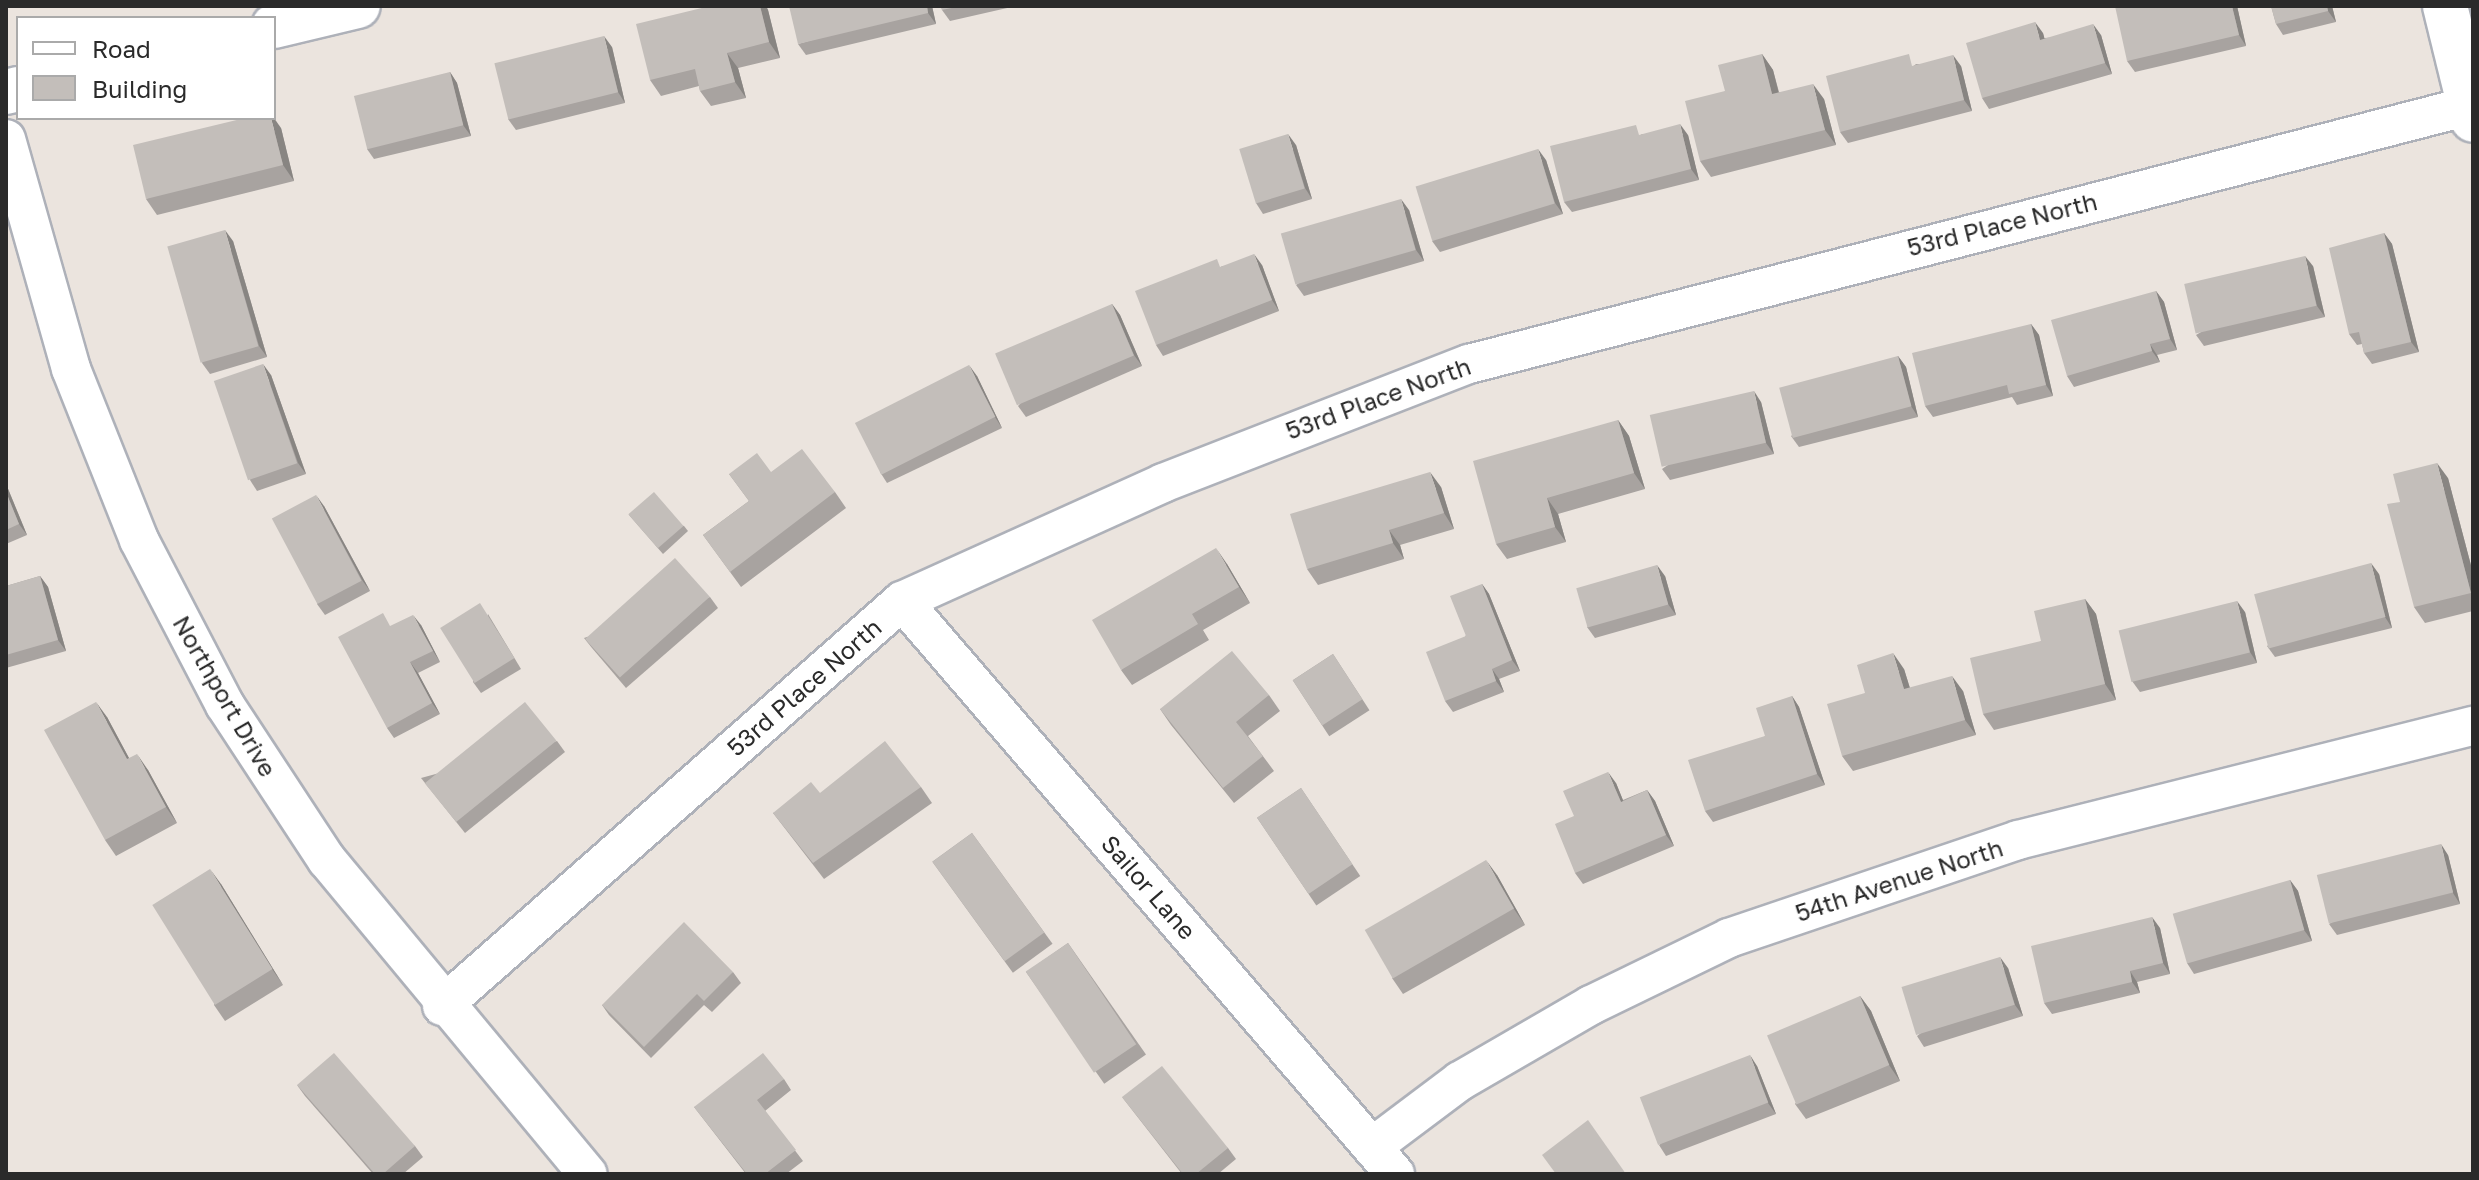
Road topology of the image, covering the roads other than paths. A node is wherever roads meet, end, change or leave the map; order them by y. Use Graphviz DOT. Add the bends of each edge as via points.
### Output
graph roads {
  1 [pos="358,6"];
  2 [pos="2445,6"];
  3 [pos="276,26"];
  4 [pos="2471,113"];
  5 [pos="6,139"];
  6 [pos="902,601"];
  7 [pos="2473,726"];
  8 [pos="442,1006"];
  9 [pos="1383,1161"];
  10 [pos="588,1174"];
  1 -- 3 [label="street"];
  2 -- 4 [label="street"];
  4 -- 6 [label="street, 53rd Place North" via="1469,364 1313,419"];
  5 -- 8 [label="street, Northport Drive" via="71,369 139,540 233,718 327,860"];
  6 -- 8 [label="street, 53rd Place North"];
  6 -- 9 [label="street, Sailor Lane"];
  7 -- 9 [label="street, 54th Avenue North" via="2018,840 1729,938 1473,1073"];
  8 -- 10 [label="street, Northport Drive"];
}
